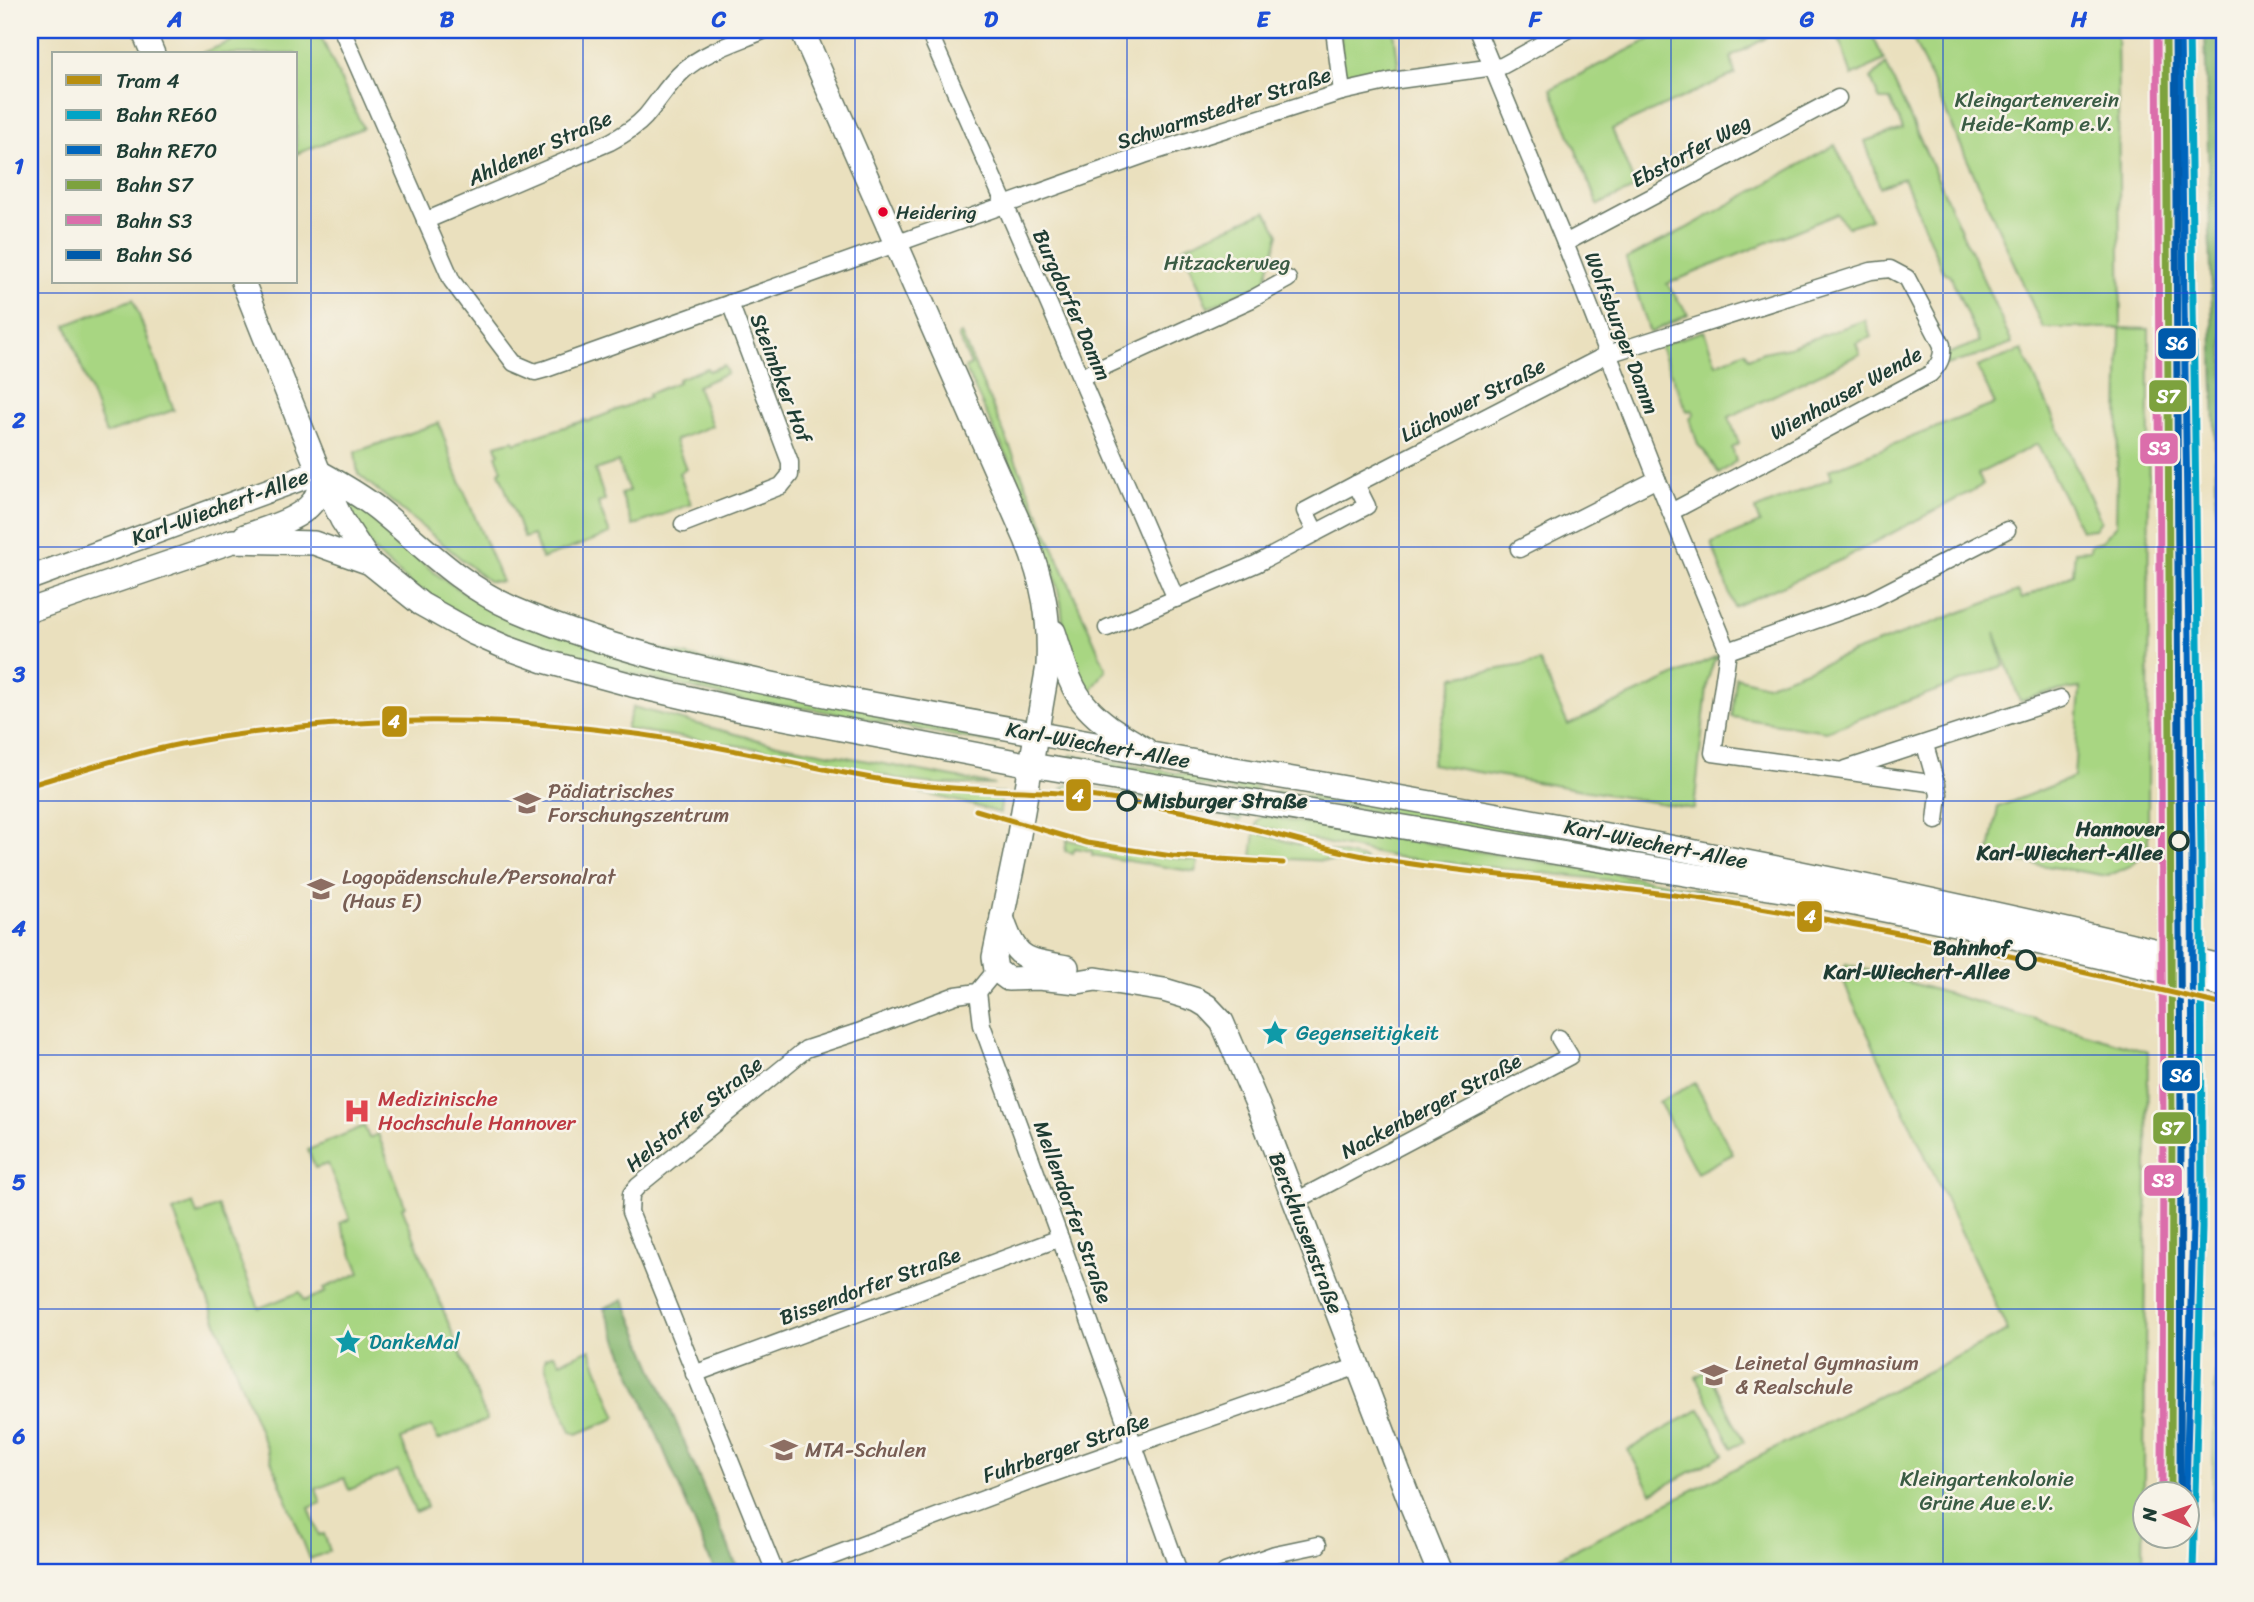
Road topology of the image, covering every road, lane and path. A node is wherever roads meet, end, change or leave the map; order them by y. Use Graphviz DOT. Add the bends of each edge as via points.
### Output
graph roads {
  1 [pos="144,30"];
  2 [pos="342,30"];
  3 [pos="765,30"];
  4 [pos="802,30"];
  5 [pos="928,30"];
  6 [pos="1334,30"];
  7 [pos="1477,30"];
  8 [pos="1567,30"];
  9 [pos="152,52"];
  10 [pos="1493,67"];
  11 [pos="1342,92"];
  12 [pos="1838,98"];
  13 [pos="1005,205"];
  14 [pos="425,221"];
  15 [pos="1565,243"];
  16 [pos="897,245"];
  17 [pos="1288,279"];
  18 [pos="244,284"];
  19 [pos="730,303"];
  20 [pos="1608,354"];
  21 [pos="1081,377"];
  22 [pos="318,472"];
  23 [pos="1657,479"];
  24 [pos="1356,484"];
  25 [pos="1671,512"];
  26 [pos="682,524"];
  27 [pos="2007,530"];
  28 [pos="1316,533"];
  29 [pos="233,541"];
  30 [pos="1519,549"];
  31 [pos="370,563"];
  32 [pos="30,578"];
  33 [pos="1176,599"];
  34 [pos="30,610"];
  35 [pos="1047,610"];
  36 [pos="1107,628"];
  37 [pos="1728,651"];
  38 [pos="2060,699"];
  39 [pos="1035,735"];
  40 [pos="1925,745"];
  41 [pos="1153,755"];
  42 [pos="1031,765"];
  43 [pos="1840,771"];
  44 [pos="1937,784"];
  45 [pos="1936,821"];
  46 [pos="1002,917"];
  47 [pos="2108,948"];
  48 [pos="2224,967"];
  49 [pos="996,970"];
  50 [pos="1096,979"];
  51 [pos="2224,985"];
  52 [pos="978,992"];
  53 [pos="1559,1038"];
  54 [pos="1294,1202"];
  55 [pos="1060,1238"];
  56 [pos="1358,1366"];
  57 [pos="694,1374"];
  58 [pos="1134,1446"];
  59 [pos="1318,1545"];
  60 [pos="775,1572"];
  61 [pos="790,1572"];
  62 [pos="1179,1572"];
  63 [pos="1225,1572"];
  64 [pos="1440,1572"];
  1 -- 9 [label="main road"];
  2 -- 14 [label="street"];
  3 -- 14 [label="street, Ahldener Straße" via="685,69 644,118 610,142"];
  4 -- 16 [label="main road"];
  5 -- 13 [label="street, Burgdorfer Damm"];
  6 -- 11 [label="street"];
  7 -- 10 [label="street, Wolfsburger Damm"];
  8 -- 10 [label="street, Schwarmstedter Straße"];
  10 -- 11 [label="street, Schwarmstedter Straße"];
  10 -- 15 [label="street, Wolfsburger Damm"];
  11 -- 13 [label="street, Schwarmstedter Straße"];
  12 -- 15 [label="street, Ebstorfer Weg"];
  13 -- 16 [label="street, Schwarmstedter Straße"];
  13 -- 21 [label="street, Burgdorfer Damm"];
  14 -- 19 [label="street" via="452,281 514,363 534,372"];
  15 -- 20 [label="street, Wolfsburger Damm"];
  16 -- 19 [label="street"];
  16 -- 35 [label="main road" via="1031,553"];
  17 -- 21 [label="street"];
  18 -- 22 [label="main road"];
  19 -- 26 [label="street, Steimbker Hof" via="790,461 790,475 781,486"];
  20 -- 23 [label="street, Wolfsburger Damm"];
  20 -- 24 [label="street, Lüchower Straße"];
  20 -- 25 [label="street, Wienhauser Wende" via="1880,269 1907,278 1937,334 1942,355 1930,374"];
  21 -- 33 [label="street, Burgdorfer Damm"];
  22 -- 29 [label="main road" via="314,502 298,516"];
  22 -- 31 [label="main road"];
  22 -- 32 [label="main road, Karl-Wiechert-Allee"];
  22 -- 39 [label="main road, Karl-Wiechert-Allee" via="375,506 469,585 510,607 589,637 771,683"];
  23 -- 25 [label="street, Wolfsburger Damm"];
  23 -- 30 [label="street"];
  24 -- 28 [label="street, Lüchower Straße" via="1305,511"];
  24 -- 28 [label="street" via="1367,506"];
  25 -- 37 [label="street, Wolfsburger Damm"];
  27 -- 37 [label="street" via="1867,602"];
  28 -- 33 [label="street"];
  29 -- 31 [label="main road, Karl-Wiechert-Allee" via="314,544"];
  29 -- 34 [label="main road, Karl-Wiechert-Allee"];
  31 -- 42 [label="main road, Karl-Wiechert-Allee" via="421,604 471,632 544,661 737,709"];
  33 -- 36 [label="street"];
  35 -- 39 [label="main road" via="1048,666"];
  35 -- 41 [label="main road" via="1068,674 1085,705 1104,724"];
  37 -- 43 [label="street" via="1713,753"];
  38 -- 40 [label="street"];
  39 -- 41 [label="main road, Karl-Wiechert-Allee"];
  39 -- 42 [label="main road"];
  40 -- 43 [label="street"];
  40 -- 44 [label="street"];
  41 -- 47 [label="main road, Karl-Wiechert-Allee" via="1411,798 1834,878"];
  42 -- 46 [label="main road"];
  42 -- 47 [label="main road, Karl-Wiechert-Allee"];
  43 -- 44 [label="street"];
  44 -- 45 [label="street"];
  46 -- 49 [label="main road"];
  46 -- 50 [label="main road, Berckhusenstraße" via="1011,942 1026,958 1079,969"];
  47 -- 48 [label="main road, Karl-Wiechert-Allee"];
  47 -- 51 [label="main road, Karl-Wiechert-Allee"];
  49 -- 50 [label="main road, Berckhusenstraße" via="1008,979"];
  49 -- 52 [label="street"];
  50 -- 54 [label="main road, Berckhusenstraße" via="1176,993 1207,1006 1218,1017"];
  52 -- 55 [label="street, Mellendorfer Straße" via="982,1025"];
  52 -- 57 [label="street, Helstorfer Straße" via="956,995 806,1049 631,1194 631,1212"];
  53 -- 54 [label="street, Nackenberger Straße" via="1570,1056"];
  54 -- 56 [label="main road, Berckhusenstraße"];
  55 -- 57 [label="street, Bissendorfer Straße"];
  55 -- 58 [label="street, Mellendorfer Straße"];
  56 -- 58 [label="street, Fuhrberger Straße"];
  56 -- 64 [label="main road, Berckhusenstraße"];
  57 -- 60 [label="street, Helstorfer Straße"];
  58 -- 61 [label="street, Fuhrberger Straße"];
  58 -- 62 [label="street, Mellendorfer Straße"];
  59 -- 63 [label="street"];
}
